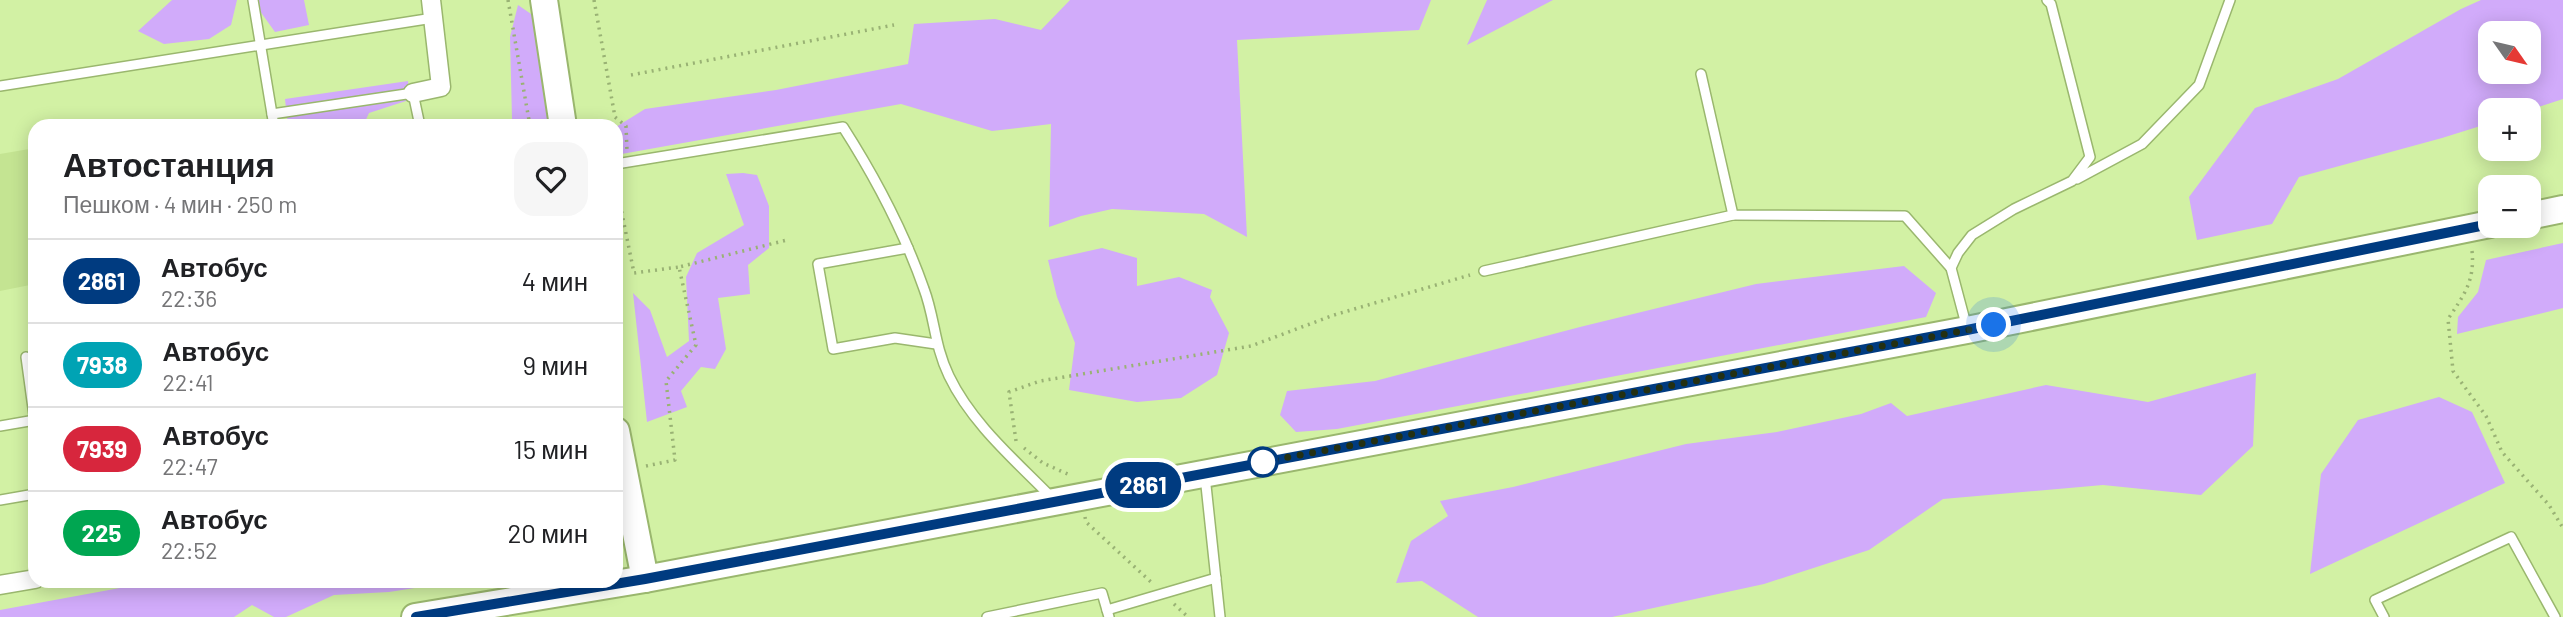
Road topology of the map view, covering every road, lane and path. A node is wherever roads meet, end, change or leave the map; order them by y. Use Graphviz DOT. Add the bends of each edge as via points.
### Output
graph roads {
  1 [pos="253,0"];
  2 [pos="508,0"];
  3 [pos="544,0"];
  4 [pos="594,0"];
  5 [pos="2047,0"];
  6 [pos="2230,0"];
  7 [pos="432,9"];
  8 [pos="894,24"];
  9 [pos="259,44"];
  10 [pos="1701,74"];
  11 [pos="631,75"];
  12 [pos="0,86"];
  13 [pos="413,93"];
  14 [pos="272,114"];
  15 [pos="273,119"];
  16 [pos="419,119"];
  17 [pos="529,119"];
  18 [pos="562,119"];
  19 [pos="617,119"];
  20 [pos="623,124"];
  21 [pos="623,156"];
  22 [pos="623,160"];
  23 [pos="2072,181"];
  24 [pos="2563,209"];
  25 [pos="2541,214"];
  26 [pos="1733,215"];
  27 [pos="623,219"];
  28 [pos="2478,226"];
  29 [pos="2478,238"];
  30 [pos="787,240"];
  31 [pos="908,248"];
  32 [pos="679,267"];
  33 [pos="1951,268"];
  34 [pos="1484,271"];
  35 [pos="1967,330"];
  36 [pos="936,344"];
  37 [pos="26,357"];
  38 [pos="28,371"];
  39 [pos="1009,392"];
  40 [pos="28,422"];
  41 [pos="0,426"];
  42 [pos="623,471"];
  43 [pos="1205,473"];
  44 [pos="28,495"];
  45 [pos="0,500"];
  46 [pos="1056,501"];
  47 [pos="2563,528"];
  48 [pos="1216,578"];
  49 [pos="645,579"];
  50 [pos="28,580"];
  51 [pos="623,583"];
  52 [pos="0,585"];
  53 [pos="591,588"];
  54 [pos="1108,614"];
  55 [pos="415,617"];
  56 [pos="988,617"];
  57 [pos="1220,617"];
  58 [pos="2384,617"];
  59 [pos="2555,617"];
  1 -- 9 [label="lane"];
  2 -- 17 [label="path"];
  3 -- 18 [label="main road"];
  4 -- 19 [label="path"];
  5 -- 23 [label="lane" via="2090,157"];
  6 -- 23 [label="lane" via="2199,85 2142,144"];
  7 -- 9 [label="lane"];
  7 -- 13 [label="street" via="441,87"];
  8 -- 11 [label="path"];
  9 -- 12 [label="lane"];
  9 -- 14 [label="lane"];
  10 -- 26 [label="lane"];
  13 -- 14 [label="lane"];
  13 -- 16 [label="lane"];
  14 -- 15 [label="lane"];
  20 -- 21 [label="path" via="627,151"];
  22 -- 31 [label="lane" via="842,127 864,159"];
  23 -- 33 [label="lane" via="1972,235"];
  24 -- 25 [label="main road"];
  26 -- 33 [label="lane" via="1905,216"];
  26 -- 34 [label="lane"];
  27 -- 32 [label="path" via="634,273"];
  28 -- 35 [label="main road"];
  29 -- 47 [label="path" via="2474,271 2448,318 2453,371 2486,416 2502,452"];
  30 -- 32 [label="path"];
  31 -- 36 [label="lane" via="925,292"];
  31 -- 36 [label="lane" via="818,264 833,349 895,338"];
  32 -- 42 [label="path" via="696,345 666,382 675,460"];
  33 -- 35 [label="lane"];
  34 -- 39 [label="path" via="1334,315 1251,346 1040,381"];
  35 -- 43 [label="main road"];
  36 -- 46 [label="lane" via="950,378 986,430"];
  37 -- 38 [label="lane"];
  40 -- 41 [label="lane"];
  42 -- 49 [label="main road"];
  43 -- 46 [label="main road"];
  43 -- 48 [label="lane"];
  44 -- 45 [label="lane"];
  46 -- 49 [label="main road"];
  48 -- 54 [label="lane"];
  48 -- 57 [label="lane"];
  49 -- 51 [label="main road"];
  50 -- 52 [label="street"];
  53 -- 55 [label="main road"];
  54 -- 56 [label="lane" via="1102,593"];
  58 -- 59 [label="lane" via="2375,600 2511,537"];
}
